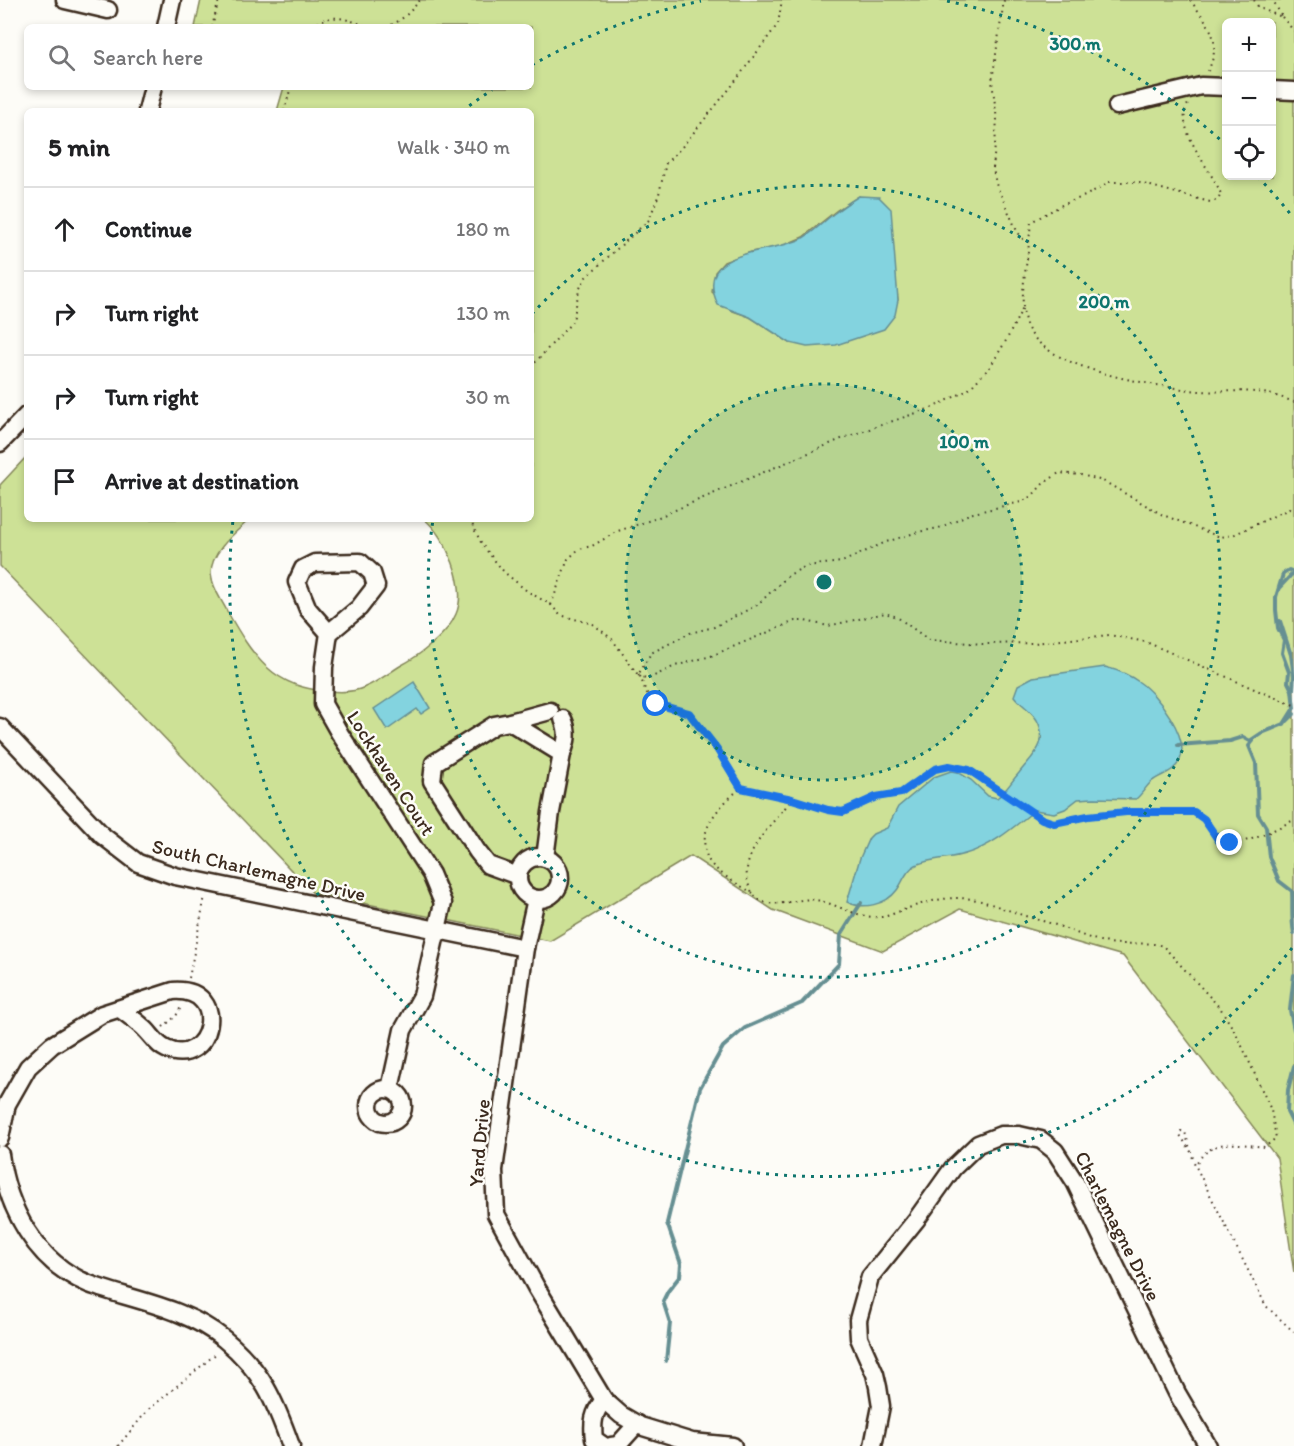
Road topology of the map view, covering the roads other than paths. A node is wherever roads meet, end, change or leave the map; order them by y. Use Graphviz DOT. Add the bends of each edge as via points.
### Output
graph roads {
  1 [pos="65,0"];
  2 [pos="172,0"];
  3 [pos="108,10"];
  4 [pos="167,24"];
  5 [pos="1222,87"];
  6 [pos="152,90"];
  7 [pos="1276,90"];
  8 [pos="1294,91"];
  9 [pos="1117,106"];
  10 [pos="148,108"];
  11 [pos="24,418"];
  12 [pos="0,443"];
  13 [pos="329,633"];
  14 [pos="510,722"];
  15 [pos="0,727"];
  16 [pos="562,754"];
  17 [pos="545,858"];
  18 [pos="518,876"];
  19 [pos="536,899"];
  20 [pos="437,931"];
  21 [pos="525,948"];
  22 [pos="120,1009"];
  23 [pos="390,1089"];
  24 [pos="0,1138"];
  25 [pos="0,1154"];
  26 [pos="604,1400"];
  27 [pos="637,1424"];
  28 [pos="291,1446"];
  29 [pos="604,1446"];
  30 [pos="611,1446"];
  31 [pos="733,1446"];
  32 [pos="873,1446"];
  33 [pos="1208,1446"];
  1 -- 3 [label="street"];
  2 -- 4 [label="street"];
  5 -- 9 [label="street" via="1201,86"];
  6 -- 10 [label="street"];
  7 -- 8 [label="street"];
  11 -- 12 [label="street"];
  13 -- 13 [label="street" via="359,608 376,586 372,573 360,562 315,563 303,569 297,582 308,609"];
  13 -- 20 [label="street, Lockhaven Court" via="323,704 432,874 443,903"];
  14 -- 16 [label="street"];
  14 -- 16 [label="street" via="557,715 567,728"];
  14 -- 18 [label="street" via="494,725 434,763 432,781 488,865"];
  15 -- 20 [label="street, South Charlemagne Drive" via="103,836 138,863 175,876"];
  16 -- 17 [label="street"];
  17 -- 18 [label="street" via="525,861"];
  17 -- 19 [label="street" via="556,866 558,886 549,897"];
  18 -- 19 [label="street" via="523,893"];
  19 -- 21 [label="street, Yard Drive"];
  20 -- 21 [label="street, South Charlemagne Drive"];
  20 -- 23 [label="street, Lockhaven Court" via="422,996 399,1042"];
  21 -- 26 [label="street, Yard Drive" via="494,1170 496,1214"];
  22 -- 22 [label="street" via="161,1046 172,1051 193,1049 202,1042 210,1025 205,1005 191,992 182,990"];
  22 -- 24 [label="street" via="102,1014 71,1033 28,1067 7,1104"];
  25 -- 28 [label="street" via="9,1198 23,1228 62,1270 87,1283 156,1304 227,1342 246,1359 269,1390"];
  26 -- 27 [label="street, Yard Drive"];
  26 -- 29 [label="street" via="592,1422 594,1439"];
  27 -- 30 [label="street" via="618,1445"];
  27 -- 31 [label="street, Yard Drive" via="692,1442"];
  32 -- 33 [label="street, Charlemagne Drive" via="880,1406 878,1387 859,1338 858,1320 870,1277 953,1168 978,1144 1001,1135 1041,1140 1055,1151 1075,1182 1177,1393"];
}
